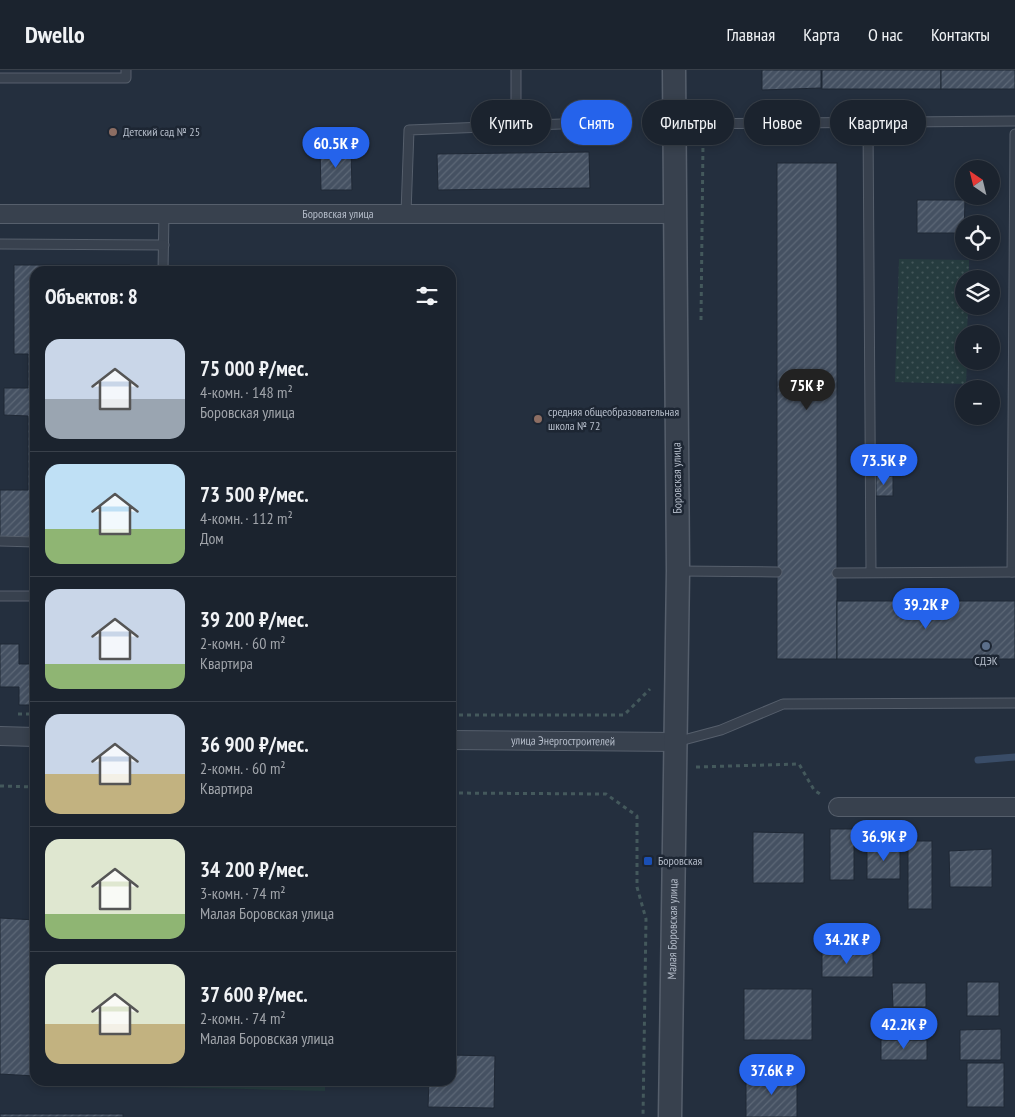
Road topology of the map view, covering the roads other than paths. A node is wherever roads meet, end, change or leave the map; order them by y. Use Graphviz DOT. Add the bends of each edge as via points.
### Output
graph roads {
  1 [pos="126,70"];
  2 [pos="516,70"];
  3 [pos="674,70"];
  4 [pos="0,78"];
  5 [pos="516,100"];
  6 [pos="674,100"];
  7 [pos="1015,121"];
  8 [pos="830,122"];
  9 [pos="926,122"];
  10 [pos="734,123"];
  11 [pos="551,124"];
  12 [pos="561,124"];
  13 [pos="471,128"];
  14 [pos="1015,134"];
  15 [pos="674,145"];
  16 [pos="868,145"];
  17 [pos="406,213"];
  18 [pos="0,214"];
  19 [pos="164,214"];
  20 [pos="674,214"];
  21 [pos="0,244"];
  22 [pos="164,245"];
  23 [pos="163,266"];
  24 [pos="0,541"];
  25 [pos="30,542"];
  26 [pos="678,570"];
  27 [pos="777,572"];
  28 [pos="871,572"];
  29 [pos="1014,572"];
  30 [pos="837,573"];
  31 [pos="0,596"];
  32 [pos="30,596"];
  33 [pos="1015,703"];
  34 [pos="0,736"];
  35 [pos="30,736"];
  36 [pos="456,740"];
  37 [pos="675,742"];
  38 [pos="838,807"];
  39 [pos="1015,808"];
  40 [pos="670,1117"];
  1 -- 4 [label="lane" via="126,78"];
  2 -- 5 [label="lane"];
  3 -- 6 [label="street, Боровская улица"];
  7 -- 9 [label="lane"];
  8 -- 10 [label="lane"];
  11 -- 12 [label="lane"];
  13 -- 17 [label="lane" via="409,130"];
  14 -- 29 [label="lane"];
  15 -- 20 [label="street, Боровская улица"];
  16 -- 28 [label="lane"];
  17 -- 19 [label="street, Боровская улица"];
  17 -- 20 [label="street, Боровская улица"];
  18 -- 19 [label="street, Боровская улица"];
  19 -- 22 [label="lane"];
  20 -- 26 [label="street, Боровская улица"];
  21 -- 22 [label="lane"];
  22 -- 23 [label="lane"];
  24 -- 25 [label="lane"];
  26 -- 27 [label="lane"];
  26 -- 37 [label="street, Боровская улица"];
  28 -- 29 [label="lane"];
  28 -- 30 [label="lane"];
  31 -- 32 [label="lane"];
  33 -- 37 [label="lane" via="783,704 721,730"];
  34 -- 35 [label="street"];
  36 -- 37 [label="street, улица Энергостроителей"];
  37 -- 40 [label="street, Малая Боровская улица"];
  38 -- 39 [label="street"];
}
